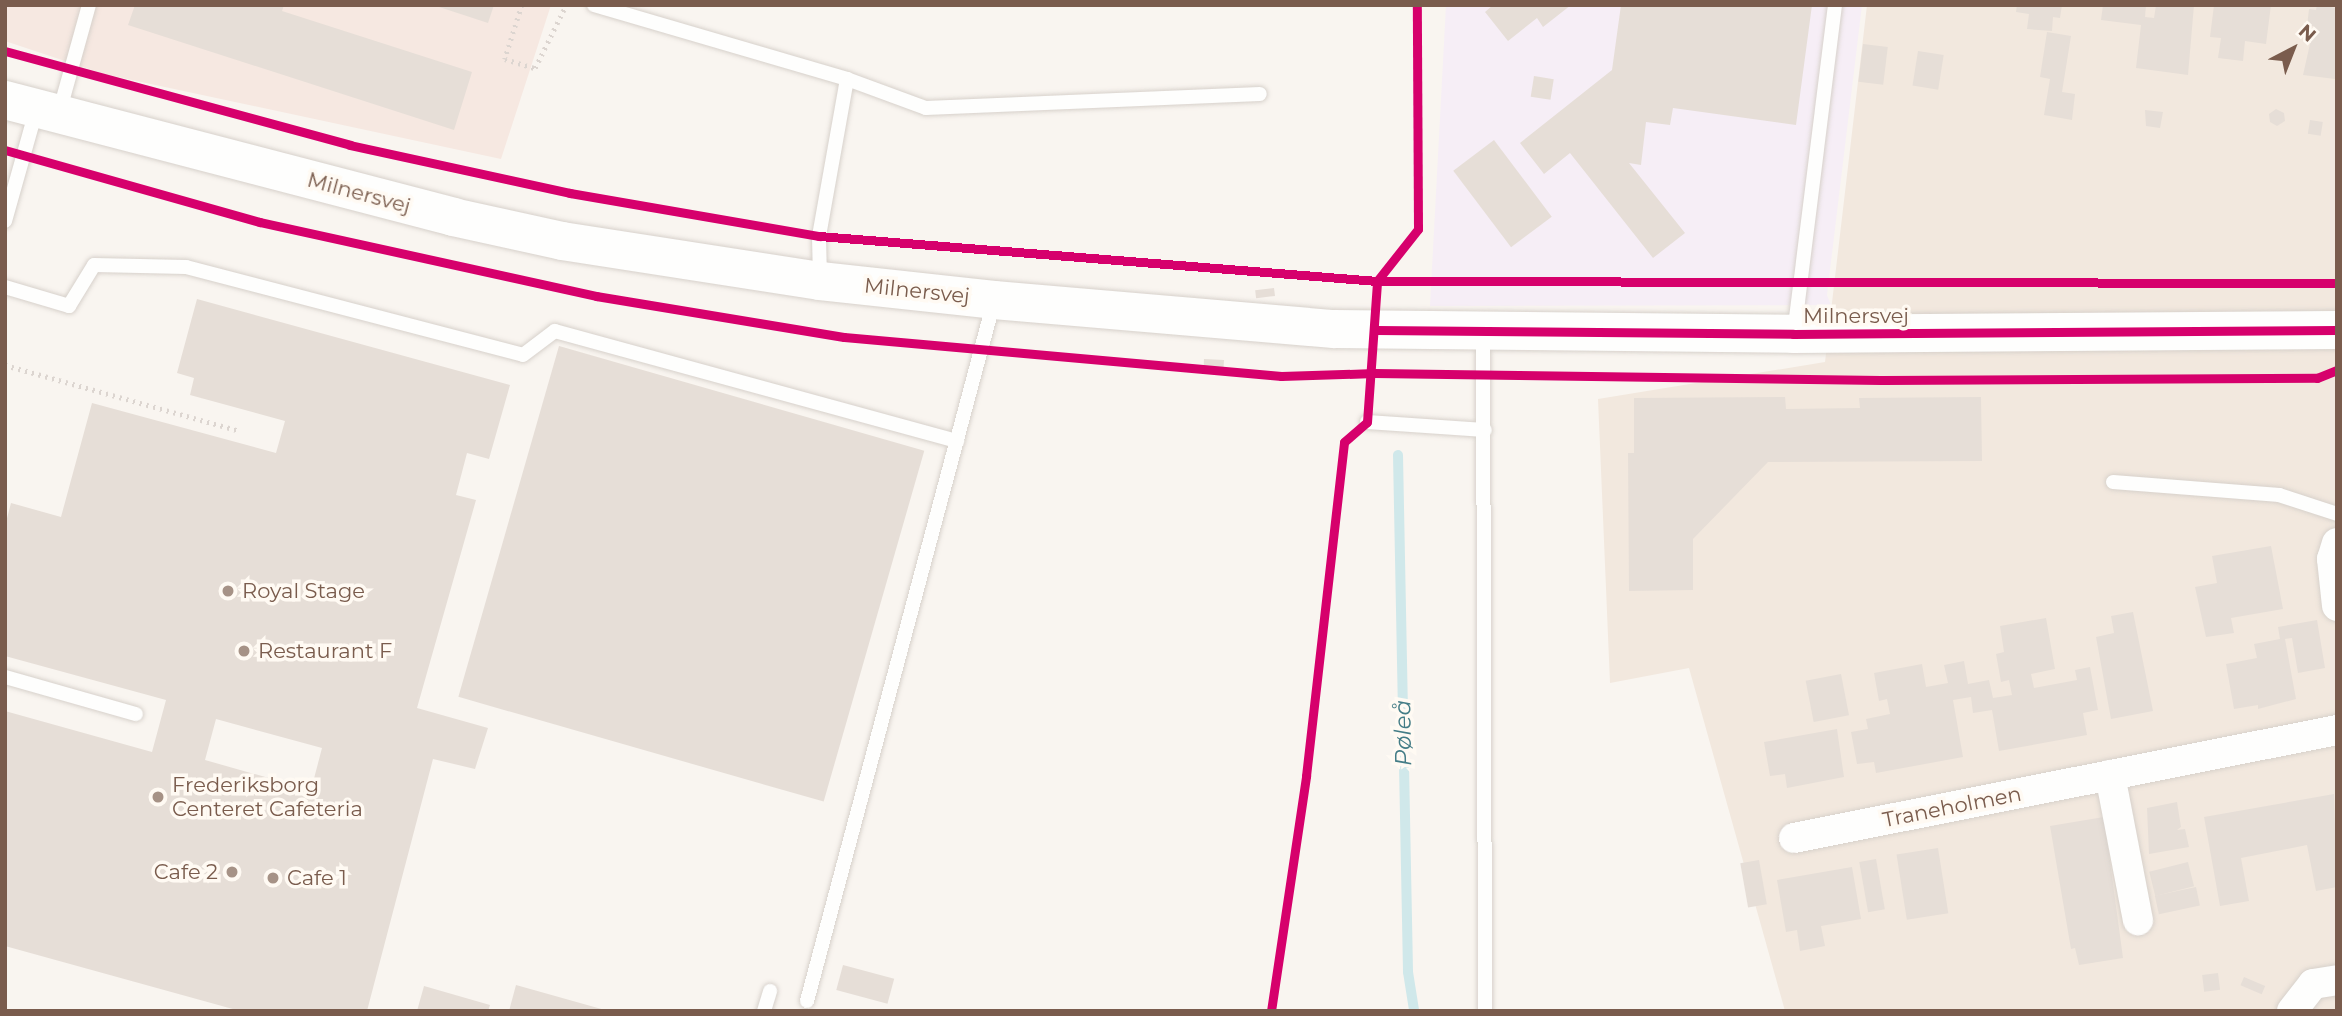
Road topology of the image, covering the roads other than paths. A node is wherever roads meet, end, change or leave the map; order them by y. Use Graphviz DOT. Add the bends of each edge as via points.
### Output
graph roads {
  1 [pos="89,5"];
  2 [pos="594,5"];
  3 [pos="1835,5"];
  4 [pos="847,79"];
  5 [pos="1260,94"];
  6 [pos="33,108"];
  7 [pos="5,221"];
  8 [pos="820,281"];
  9 [pos="5,287"];
  10 [pos="994,300"];
  11 [pos="2337,330"];
  12 [pos="1483,331"];
  13 [pos="1793,334"];
  14 [pos="1367,422"];
  15 [pos="1485,430"];
  16 [pos="957,441"];
  17 [pos="2113,482"];
  18 [pos="2337,514"];
  19 [pos="2337,543"];
  20 [pos="2337,606"];
  21 [pos="5,677"];
  22 [pos="136,714"];
  23 [pos="2337,730"];
  24 [pos="2110,775"];
  25 [pos="1794,838"];
  26 [pos="2138,920"];
  27 [pos="2337,980"];
  28 [pos="770,990"];
  29 [pos="807,1001"];
  30 [pos="764,1011"];
  31 [pos="1485,1011"];
  32 [pos="2292,1011"];
  1 -- 6 [label="lane"];
  2 -- 4 [label="lane"];
  3 -- 13 [label="lane, Milnersvej"];
  4 -- 5 [label="lane" via="926,108"];
  4 -- 8 [label="lane" via="819,236"];
  6 -- 7 [label="lane"];
  6 -- 8 [label="street, Milnersvej" via="521,232"];
  8 -- 10 [label="street, Milnersvej"];
  9 -- 16 [label="lane" via="69,306 94,265 186,267 523,355 555,331"];
  10 -- 12 [label="street, Milnersvej" via="1236,323"];
  10 -- 16 [label="lane"];
  11 -- 13 [label="street, Milnersvej"];
  12 -- 13 [label="street, Milnersvej"];
  12 -- 15 [label="lane"];
  14 -- 15 [label="lane"];
  15 -- 31 [label="lane"];
  16 -- 29 [label="lane"];
  17 -- 18 [label="lane" via="2280,495"];
  19 -- 20 [label="street" via="2332,559"];
  21 -- 22 [label="lane"];
  23 -- 24 [label="street, Traneholmen"];
  24 -- 25 [label="street, Traneholmen"];
  24 -- 26 [label="street"];
  27 -- 32 [label="street" via="2313,984"];
  28 -- 30 [label="lane"];
}
